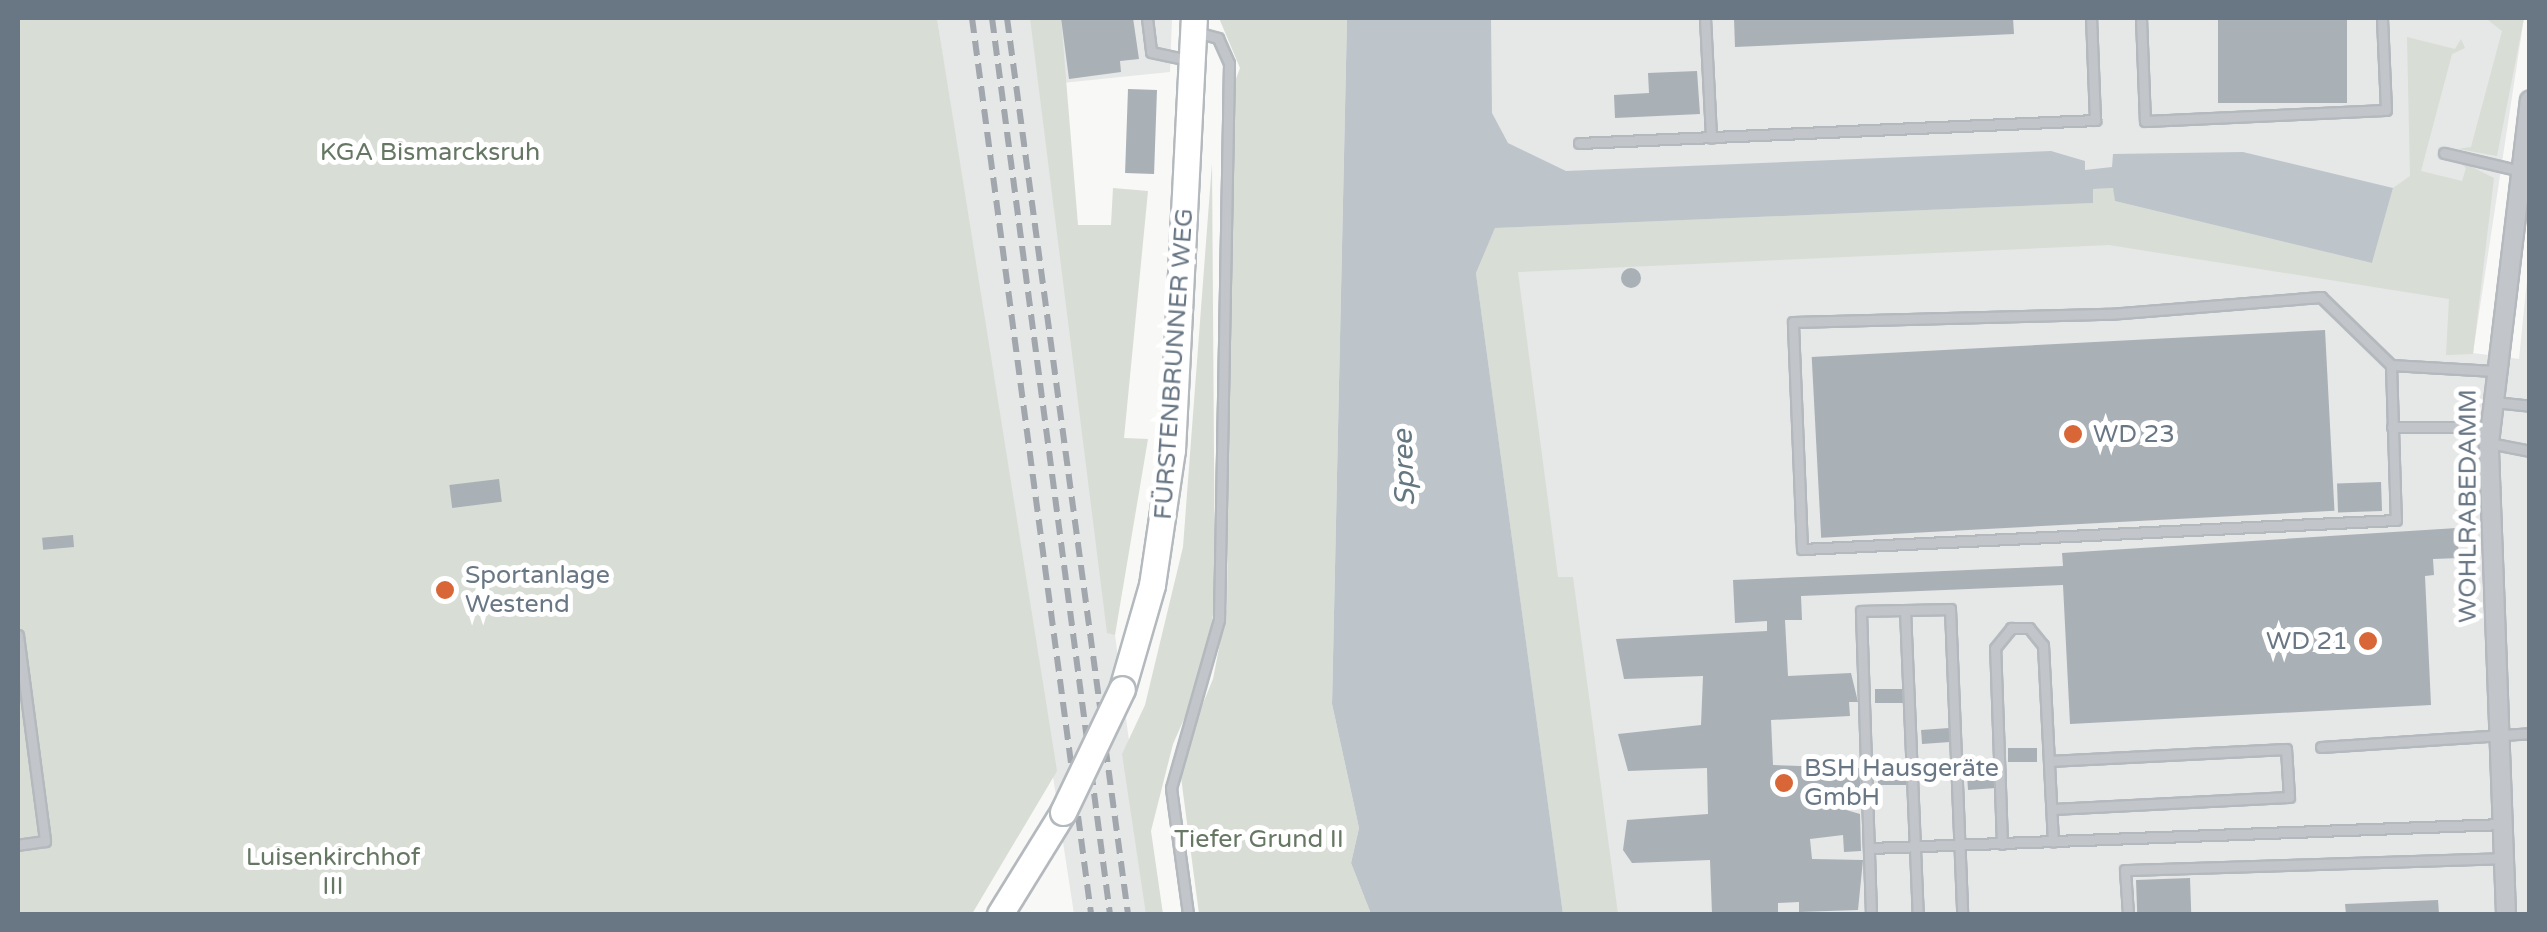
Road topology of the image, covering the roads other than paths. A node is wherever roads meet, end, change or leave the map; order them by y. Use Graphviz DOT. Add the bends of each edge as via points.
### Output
graph roads {
  1 [pos="1147,18"];
  2 [pos="1705,18"];
  3 [pos="2091,18"];
  4 [pos="2141,18"];
  5 [pos="2382,18"];
  6 [pos="1194,24"];
  7 [pos="1192,60"];
  8 [pos="2530,100"];
  9 [pos="1711,138"];
  10 [pos="1579,143"];
  11 [pos="2444,152"];
  12 [pos="2517,170"];
  13 [pos="2391,366"];
  14 [pos="2494,371"];
  15 [pos="2492,402"];
  16 [pos="2530,406"];
  17 [pos="2392,427"];
  18 [pos="2489,435"];
  19 [pos="2530,452"];
  20 [pos="1905,610"];
  21 [pos="18,635"];
  22 [pos="2530,734"];
  23 [pos="2498,735"];
  24 [pos="2321,747"];
  25 [pos="2049,761"];
  26 [pos="2052,810"];
  27 [pos="2502,824"];
  28 [pos="2054,842"];
  29 [pos="2002,844"];
  30 [pos="18,845"];
  31 [pos="1959,845"];
  32 [pos="1915,847"];
  33 [pos="1870,848"];
  34 [pos="2504,858"];
  35 [pos="1000,914"];
  36 [pos="1188,914"];
  37 [pos="1871,914"];
  38 [pos="1918,914"];
  39 [pos="1962,914"];
  40 [pos="2128,914"];
  41 [pos="2506,914"];
  1 -- 7 [label="lane" via="1151,52"];
  2 -- 9 [label="lane"];
  3 -- 9 [label="lane" via="2095,120"];
  4 -- 5 [label="lane" via="2145,121 2386,110"];
  6 -- 7 [label="main road, FÜRSTENBRUNNER WEG"];
  6 -- 36 [label="lane" via="1218,38 1228,63 1219,620 1171,788"];
  7 -- 35 [label="main road, FÜRSTENBRUNNER WEG, bridge" via="1168,484 1122,689 1063,812"];
  8 -- 12 [label="street, WOHLRABEDAMM"];
  9 -- 10 [label="lane"];
  11 -- 12 [label="lane"];
  12 -- 14 [label="street, WOHLRABEDAMM"];
  13 -- 14 [label="lane"];
  13 -- 17 [label="lane"];
  13 -- 17 [label="lane" via="2321,297 2108,314 1794,322 1802,549 2396,520"];
  14 -- 15 [label="street, WOHLRABEDAMM"];
  15 -- 16 [label="lane"];
  15 -- 18 [label="street, WOHLRABEDAMM"];
  17 -- 18 [label="lane"];
  18 -- 19 [label="lane"];
  18 -- 23 [label="street, WOHLRABEDAMM"];
  20 -- 31 [label="lane" via="1950,609"];
  20 -- 32 [label="lane"];
  20 -- 33 [label="lane" via="1861,611"];
  21 -- 30 [label="lane" via="45,841"];
  22 -- 23 [label="lane"];
  23 -- 24 [label="lane"];
  23 -- 27 [label="street, WOHLRABEDAMM"];
  25 -- 26 [label="lane"];
  25 -- 26 [label="lane" via="2286,749 2288,797"];
  25 -- 29 [label="lane" via="2043,646 2029,628 2011,628 1996,648"];
  26 -- 28 [label="lane"];
  27 -- 28 [label="lane"];
  27 -- 34 [label="street, WOHLRABEDAMM"];
  28 -- 29 [label="lane"];
  29 -- 31 [label="lane"];
  31 -- 32 [label="lane"];
  31 -- 39 [label="lane"];
  32 -- 33 [label="lane"];
  32 -- 38 [label="lane"];
  33 -- 37 [label="lane"];
  34 -- 40 [label="lane" via="2126,870"];
  34 -- 41 [label="street, WOHLRABEDAMM"];
}
